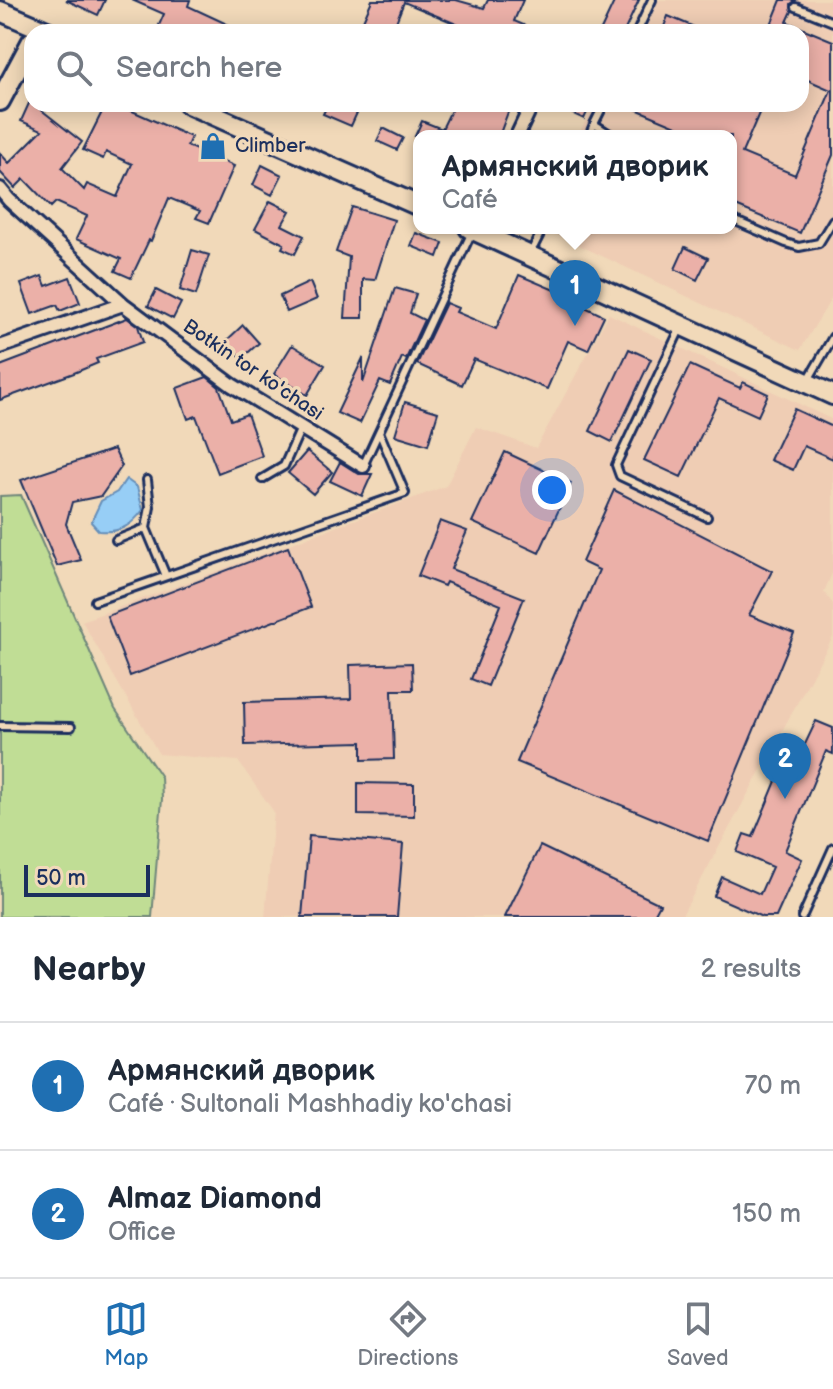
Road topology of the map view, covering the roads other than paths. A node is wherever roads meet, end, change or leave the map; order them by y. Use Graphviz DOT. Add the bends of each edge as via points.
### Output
graph roads {
  1 [pos="652,0"];
  2 [pos="796,7"];
  3 [pos="0,11"];
  4 [pos="833,22"];
  5 [pos="641,24"];
  6 [pos="24,25"];
  7 [pos="24,59"];
  8 [pos="0,101"];
  9 [pos="206,112"];
  10 [pos="236,112"];
  11 [pos="600,112"];
  12 [pos="594,124"];
  13 [pos="592,130"];
  14 [pos="604,130"];
  15 [pos="0,189"];
  16 [pos="413,191"];
  17 [pos="413,203"];
  18 [pos="833,220"];
  19 [pos="737,221"];
  20 [pos="470,234"];
  21 [pos="483,234"];
  22 [pos="508,234"];
  23 [pos="540,234"];
  24 [pos="534,246"];
  25 [pos="123,304"];
  26 [pos="682,325"];
  27 [pos="833,337"];
  28 [pos="0,347"];
  29 [pos="811,375"];
  30 [pos="833,385"];
  31 [pos="833,395"];
  32 [pos="301,428"];
  33 [pos="380,434"];
  34 [pos="363,466"];
  35 [pos="262,479"];
  36 [pos="147,480"];
  37 [pos="707,517"];
  38 [pos="146,528"];
  39 [pos="116,540"];
  40 [pos="166,576"];
  41 [pos="95,601"];
  42 [pos="0,726"];
  43 [pos="71,727"];
  44 [pos="833,848"];
  45 [pos="802,917"];
  1 -- 5 [label="lane"];
  2 -- 4 [label="lane"];
  3 -- 6 [label="street"];
  7 -- 8 [label="street"];
  9 -- 17 [label="street"];
  10 -- 16 [label="street"];
  11 -- 12 [label="lane"];
  12 -- 13 [label="lane"];
  12 -- 14 [label="lane"];
  15 -- 25 [label="street, Botkin tor ko'chasi"];
  18 -- 19 [label="lane" via="819,243 799,247"];
  20 -- 33 [label="lane"];
  21 -- 26 [label="street"];
  22 -- 24 [label="street"];
  23 -- 24 [label="lane"];
  24 -- 29 [label="street"];
  25 -- 28 [label="street"];
  25 -- 32 [label="street, Botkin tor ko'chasi" via="232,385"];
  26 -- 31 [label="street"];
  26 -- 37 [label="lane" via="616,465 620,476"];
  27 -- 29 [label="lane"];
  29 -- 30 [label="street"];
  32 -- 34 [label="street, Botkin tor ko'chasi"];
  32 -- 35 [label="lane" via="284,466"];
  33 -- 34 [label="lane"];
  33 -- 40 [label="lane" via="405,493"];
  36 -- 38 [label="lane"];
  38 -- 39 [label="lane"];
  38 -- 40 [label="lane"];
  40 -- 41 [label="lane"];
  42 -- 43 [label="lane"];
  44 -- 45 [label="lane"];
}
